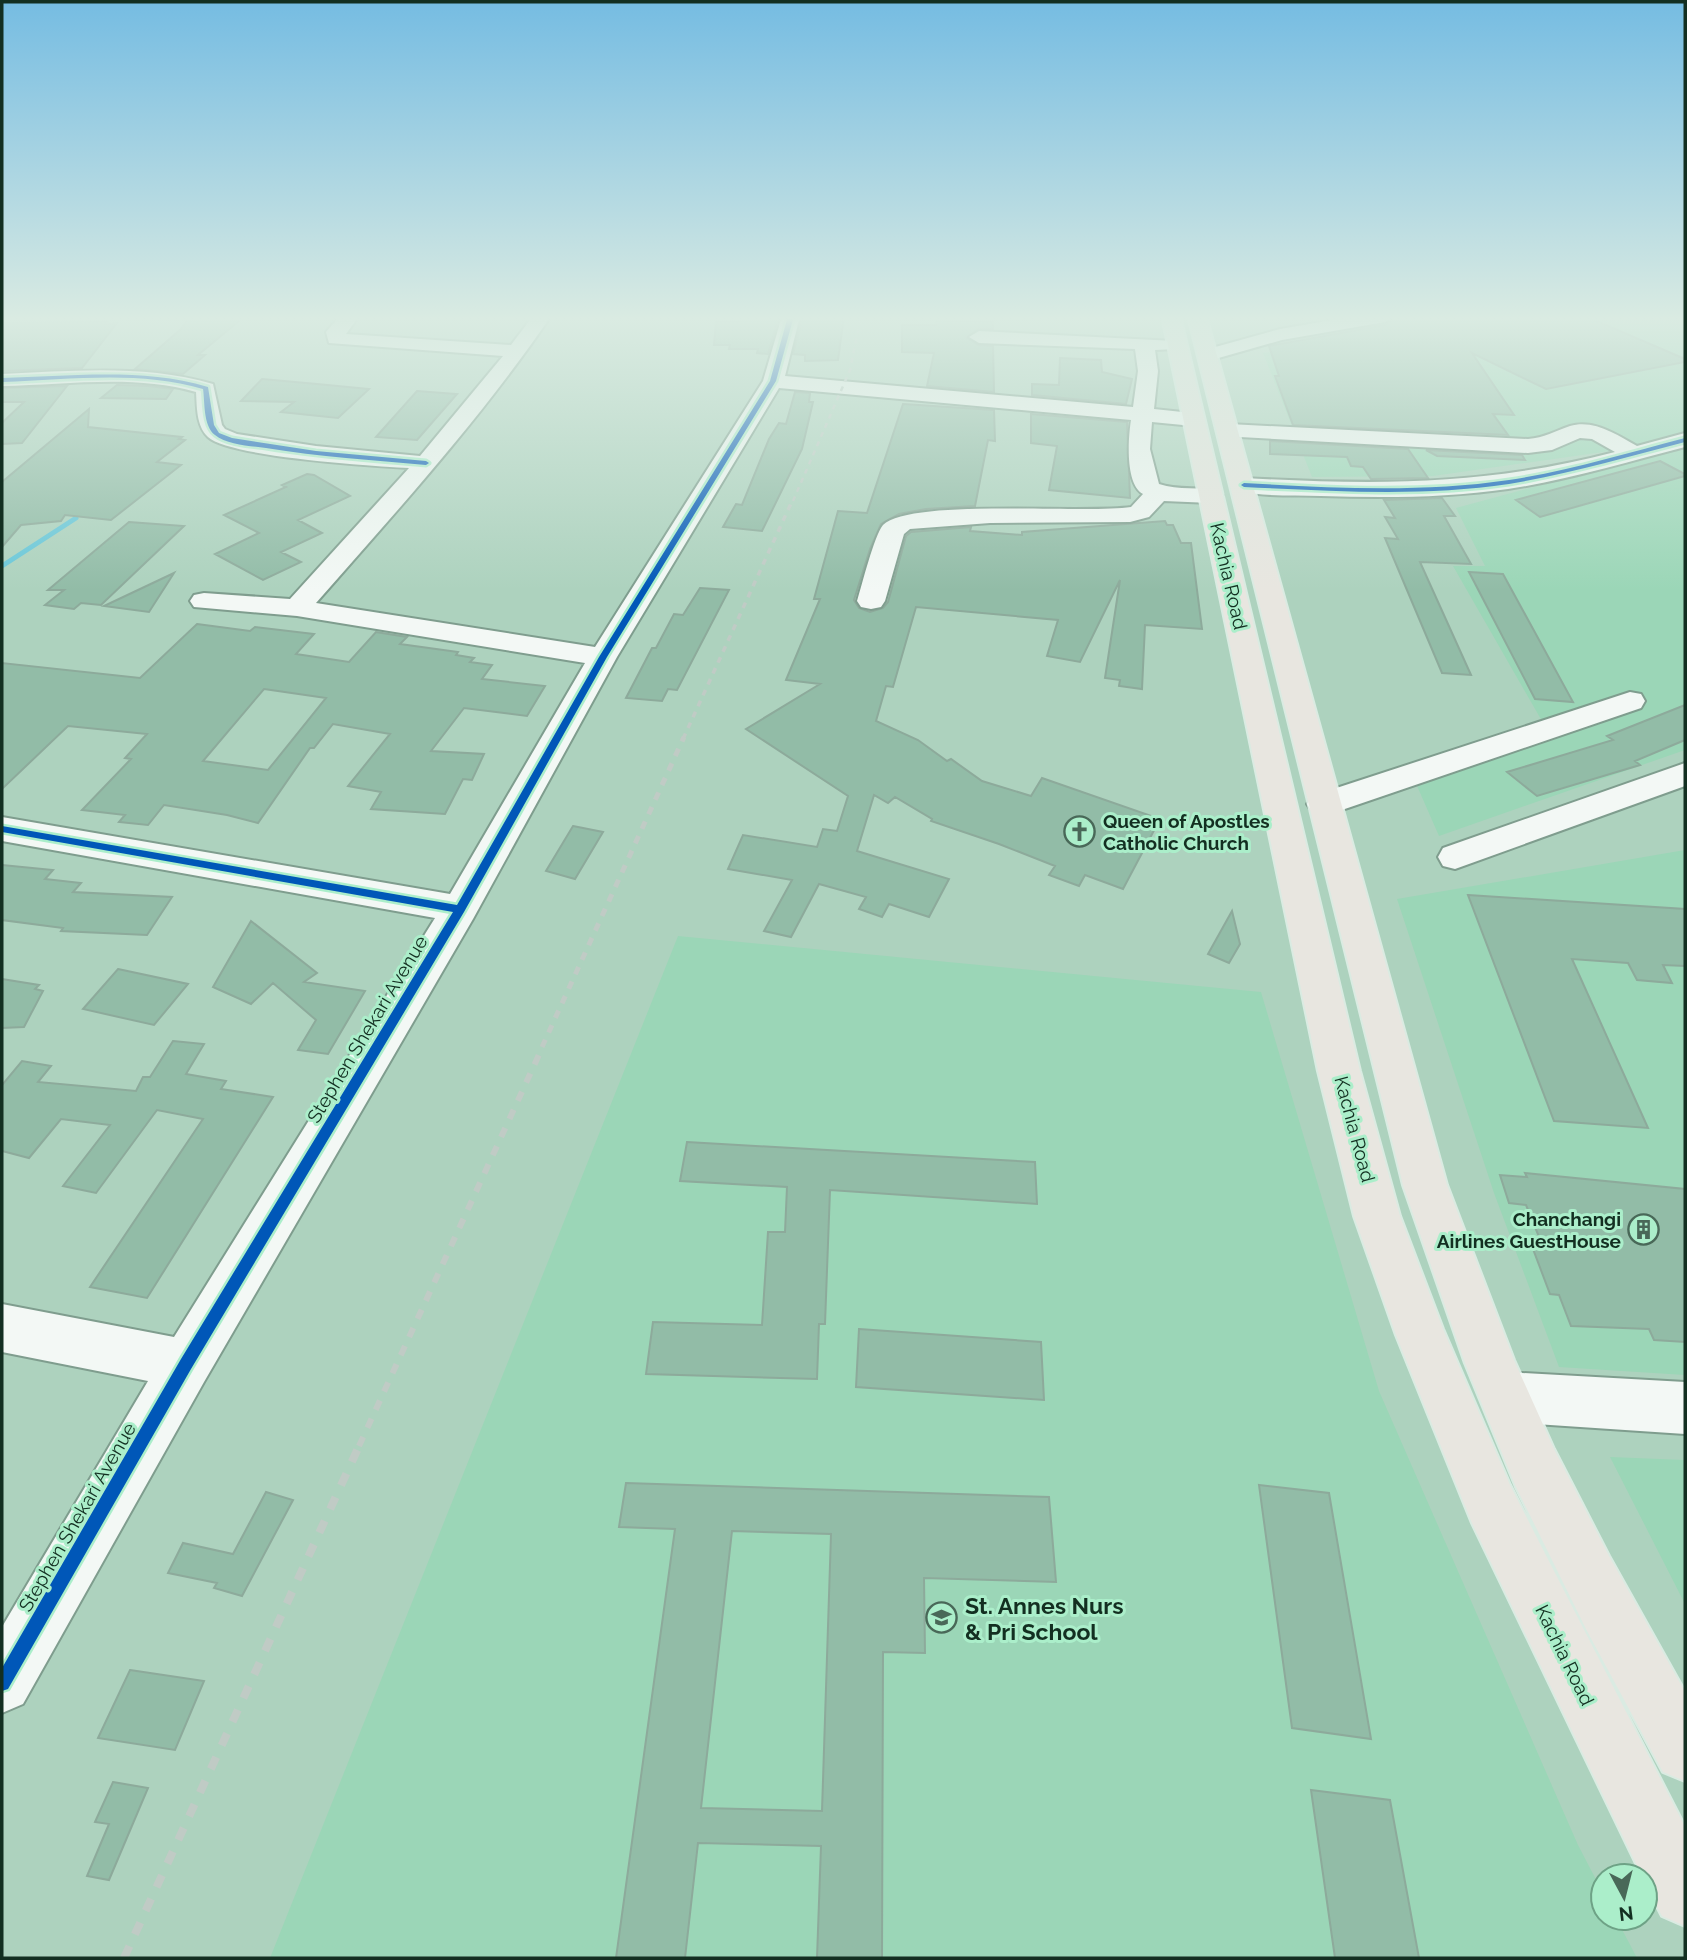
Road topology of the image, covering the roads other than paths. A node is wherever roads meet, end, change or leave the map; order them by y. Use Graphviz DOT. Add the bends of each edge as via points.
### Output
graph roads {
  1 [pos="208,407"];
  2 [pos="471,407"];
  3 [pos="757,407"];
  4 [pos="1062,407"];
  5 [pos="1145,407"];
  6 [pos="1205,407"];
  7 [pos="1144,415"];
  8 [pos="1211,425"];
  9 [pos="1685,440"];
  10 [pos="1634,453"];
  11 [pos="426,463"];
  12 [pos="1227,491"];
  13 [pos="1158,493"];
  14 [pos="204,601"];
  15 [pos="871,601"];
  16 [pos="297,608"];
  17 [pos="603,657"];
  18 [pos="1630,701"];
  19 [pos="1685,774"];
  20 [pos="1324,804"];
  21 [pos="2,829"];
  22 [pos="1455,857"];
  23 [pos="460,909"];
  24 [pos="2,1328"];
  25 [pos="186,1364"];
  26 [pos="1505,1396"];
  27 [pos="1685,1408"];
  28 [pos="2,1683"];
  29 [pos="1685,1750"];
  30 [pos="1685,1893"];
  1 -- 11 [label="street" via="210,423 218,435 248,445"];
  2 -- 11 [label="street"];
  3 -- 17 [label="street, Stephen Shekari Avenue"];
  4 -- 7 [label="street"];
  5 -- 7 [label="street"];
  6 -- 8 [label="main road, Kachia Road"];
  7 -- 8 [label="street"];
  7 -- 13 [label="street" via="1139,447 1148,488"];
  8 -- 10 [label="street" via="1528,446 1544,445 1577,431 1597,433"];
  8 -- 12 [label="main road, Kachia Road"];
  9 -- 10 [label="street"];
  10 -- 12 [label="street" via="1512,481 1449,489"];
  11 -- 16 [label="street"];
  12 -- 13 [label="street"];
  12 -- 20 [label="main road, Kachia Road"];
  12 -- 30 [label="main road, Kachia Road" via="1339,1071 1377,1216 1492,1504"];
  13 -- 15 [label="street" via="1140,512 1130,515 903,522 892,531"];
  14 -- 16 [label="street"];
  16 -- 17 [label="street"];
  17 -- 23 [label="street, Stephen Shekari Avenue"];
  18 -- 20 [label="street"];
  19 -- 22 [label="street"];
  20 -- 26 [label="main road, Kachia Road" via="1425,1185"];
  21 -- 23 [label="street"];
  23 -- 25 [label="street, Stephen Shekari Avenue"];
  24 -- 25 [label="street"];
  25 -- 28 [label="street, Stephen Shekari Avenue"];
  26 -- 27 [label="street"];
  26 -- 29 [label="main road, Kachia Road" via="1534,1466 1614,1627"];
}
